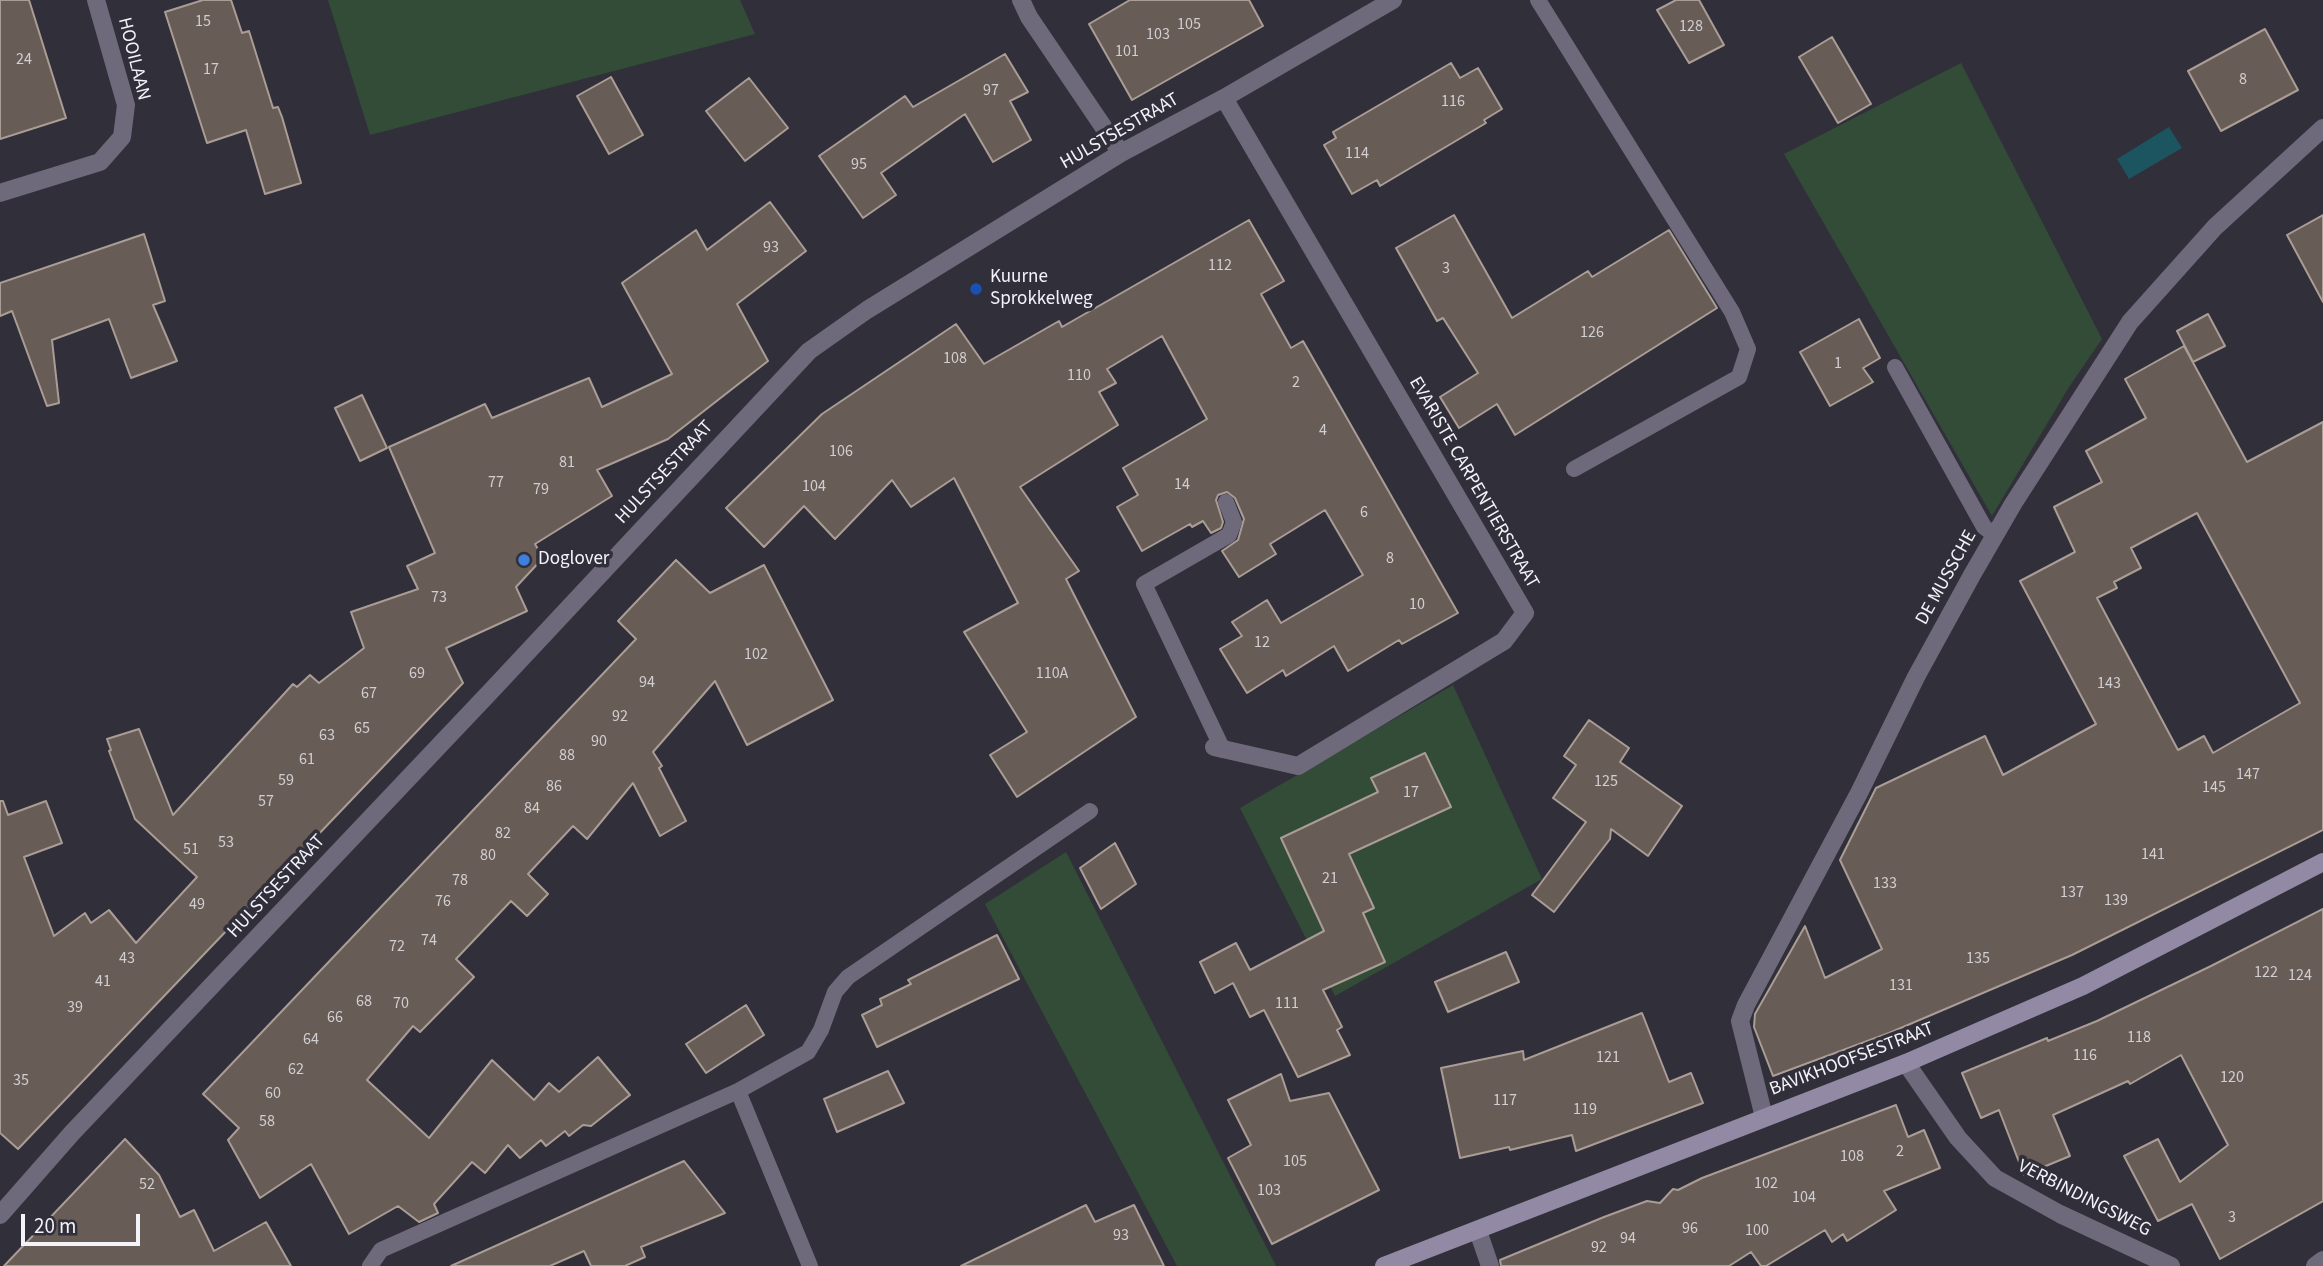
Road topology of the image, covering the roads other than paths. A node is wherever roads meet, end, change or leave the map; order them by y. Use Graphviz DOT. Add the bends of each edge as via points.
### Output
graph roads {
  1 [pos="96,0"];
  2 [pos="1021,0"];
  3 [pos="1393,0"];
  4 [pos="1538,0"];
  5 [pos="1224,98"];
  6 [pos="2323,128"];
  7 [pos="1121,153"];
  8 [pos="0,193"];
  9 [pos="1895,367"];
  10 [pos="1574,469"];
  11 [pos="1226,502"];
  12 [pos="1995,535"];
  13 [pos="1218,748"];
  14 [pos="1090,811"];
  15 [pos="2323,862"];
  16 [pos="1906,1063"];
  17 [pos="738,1091"];
  18 [pos="1764,1117"];
  19 [pos="0,1215"];
  20 [pos="1478,1231"];
  21 [pos="2323,1260"];
  22 [pos="370,1266"];
  23 [pos="810,1266"];
  24 [pos="1384,1266"];
  25 [pos="1490,1266"];
  26 [pos="2171,1266"];
  27 [pos="2315,1266"];
  1 -- 8 [label="street, HOOILAAN" via="126,104 122,137 100,162"];
  2 -- 7 [label="street"];
  3 -- 5 [label="street, HULSTSESTRAAT"];
  4 -- 10 [label="lane" via="1732,312 1748,349 1739,377"];
  5 -- 7 [label="street, HULSTSESTRAAT"];
  5 -- 13 [label="street, EVARISTE CARPENTIERSTRAAT" via="1525,614 1504,641 1298,766"];
  6 -- 12 [label="street, DE MUSSCHE" via="2215,227 2130,322"];
  7 -- 19 [label="street, HULSTSESTRAAT" via="867,310 809,351"];
  9 -- 12 [label="lane" via="1984,527"];
  11 -- 13 [label="lane" via="1234,522 1229,535 1144,584"];
  12 -- 18 [label="street, DE MUSSCHE" via="1746,1005 1740,1021"];
  14 -- 17 [label="lane" via="848,977 835,992 808,1052"];
  15 -- 16 [label="street, BAVIKHOOFSESTRAAT" via="2083,986"];
  16 -- 18 [label="street, BAVIKHOOFSESTRAAT"];
  16 -- 26 [label="street, VERBINDINGSWEG" via="1958,1138 1995,1178"];
  17 -- 22 [label="lane" via="381,1250"];
  17 -- 23 [label="lane"];
  18 -- 20 [label="street, BAVIKHOOFSESTRAAT"];
  20 -- 24 [label="street, BAVIKHOOFSESTRAAT"];
  20 -- 25 [label="street"];
  21 -- 27 [label="street"];
}
